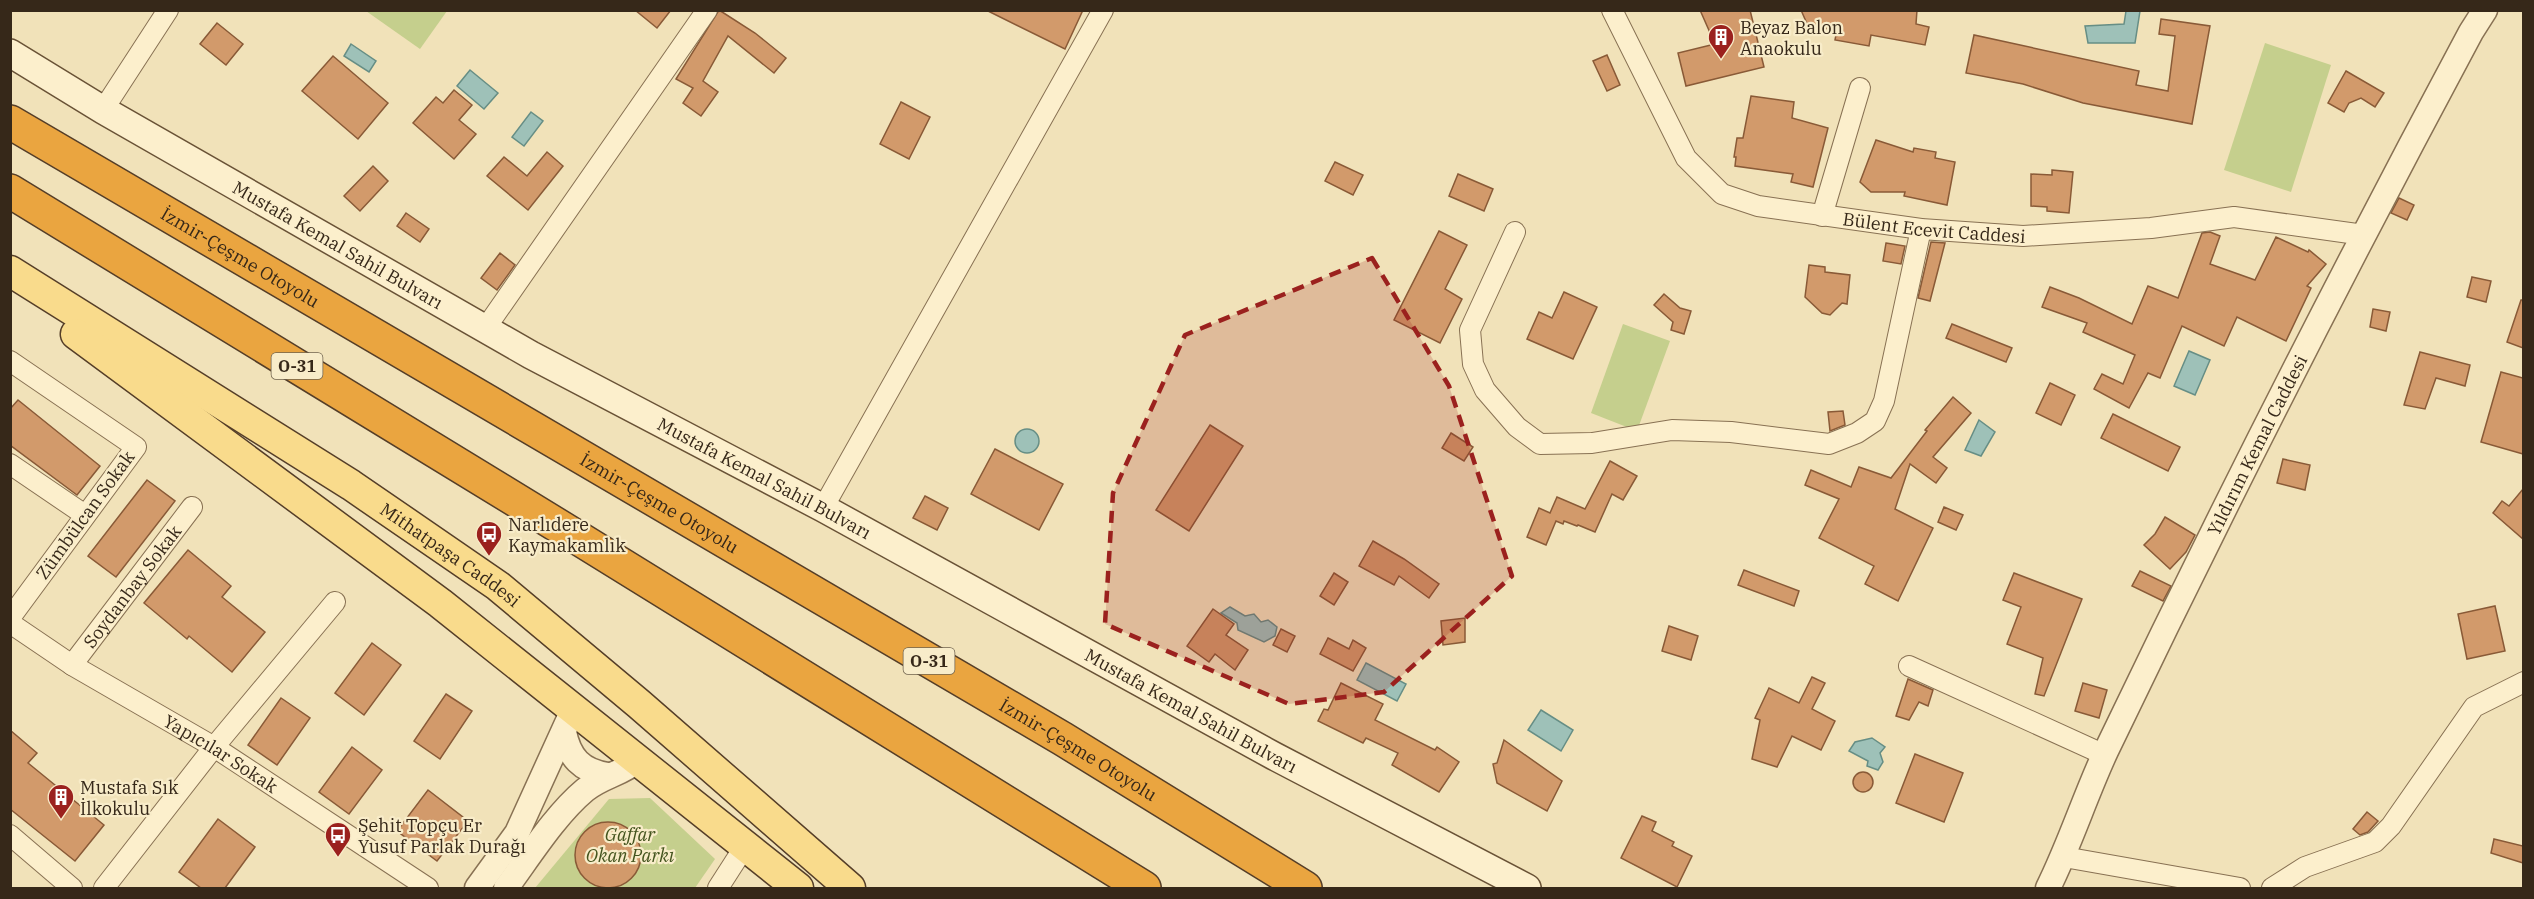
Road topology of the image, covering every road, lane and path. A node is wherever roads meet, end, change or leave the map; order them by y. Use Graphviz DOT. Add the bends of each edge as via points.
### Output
graph roads {
  1 [pos="168,10"];
  2 [pos="707,10"];
  3 [pos="1103,10"];
  4 [pos="1611,10"];
  5 [pos="2485,10"];
  6 [pos="10,53"];
  7 [pos="1860,88"];
  8 [pos="103,110"];
  9 [pos="10,122"];
  10 [pos="10,191"];
  11 [pos="1822,216"];
  12 [pos="1921,229"];
  13 [pos="1515,232"];
  14 [pos="2364,235"];
  15 [pos="10,271"];
  16 [pos="10,291"];
  17 [pos="485,329"];
  18 [pos="10,361"];
  19 [pos="10,464"];
  20 [pos="192,507"];
  21 [pos="823,508"];
  22 [pos="85,514"];
  23 [pos="335,602"];
  24 [pos="10,621"];
  25 [pos="72,665"];
  26 [pos="1909,666"];
  27 [pos="2523,682"];
  28 [pos="635,700"];
  29 [pos="568,721"];
  30 [pos="1063,739"];
  31 [pos="214,747"];
  32 [pos="2105,754"];
  33 [pos="638,760"];
  34 [pos="608,775"];
  35 [pos="10,835"];
  36 [pos="745,846"];
  37 [pos="2064,857"];
  38 [pos="72,888"];
  39 [pos="104,888"];
  40 [pos="428,888"];
  41 [pos="477,888"];
  42 [pos="506,888"];
  43 [pos="718,888"];
  44 [pos="798,888"];
  45 [pos="850,888"];
  46 [pos="1144,888"];
  47 [pos="1305,888"];
  48 [pos="1326,888"];
  49 [pos="1527,888"];
  50 [pos="2048,888"];
  51 [pos="2240,888"];
  52 [pos="2272,888"];
  1 -- 8 [label="street"];
  2 -- 17 [label="street"];
  3 -- 21 [label="street"];
  4 -- 11 [label="street, Bülent Ecevit Caddesi" via="1686,158 1722,194 1758,206"];
  5 -- 14 [label="street, Yıldırım Kemal Caddesi"];
  6 -- 8 [label="main road, Mustafa Kemal Sahil Bulvarı"];
  7 -- 11 [label="street"];
  8 -- 17 [label="main road, Mustafa Kemal Sahil Bulvarı"];
  9 -- 30 [label="highway, İzmir-Çeşme Otoyolu / O-31"];
  10 -- 46 [label="highway, O-31"];
  11 -- 12 [label="street, Bülent Ecevit Caddesi"];
  12 -- 13 [label="street" via="1884,401 1875,421 1829,444 1731,432 1672,430 1592,443 1540,444 1517,427 1485,390 1473,364 1470,330"];
  12 -- 14 [label="street, Bülent Ecevit Caddesi" via="2023,236 2151,228 2234,217"];
  14 -- 32 [label="street, Yıldırım Kemal Caddesi"];
  15 -- 28 [label="main road, Mithatpaşa Caddesi" via="421,533 498,586"];
  16 -- 29 [label="main road" via="202,425 440,603"];
  17 -- 21 [label="main road, Mustafa Kemal Sahil Bulvarı"];
  18 -- 22 [label="street, Zümbülcan Sokak" via="136,447"];
  19 -- 22 [label="street"];
  20 -- 25 [label="street, Soydanbay Sokak"];
  21 -- 49 [label="main road, Mustafa Kemal Sahil Bulvarı" via="1274,756"];
  22 -- 24 [label="street, Zümbülcan Sokak"];
  23 -- 31 [label="street"];
  24 -- 25 [label="street, Yapıcılar Sokak"];
  25 -- 31 [label="street, Yapıcılar Sokak"];
  26 -- 32 [label="street"];
  27 -- 52 [label="street" via="2474,707 2391,826 2375,842 2305,867"];
  28 -- 29 [label="main road" via="617,693 594,694 582,700"];
  28 -- 33 [label="main road" via="646,717 647,739"];
  28 -- 45 [label="main road, Mithatpaşa Caddesi"];
  29 -- 33 [label="main road"];
  29 -- 34 [label="street" via="567,747 573,759 594,773"];
  29 -- 41 [label="street" via="517,833"];
  30 -- 47 [label="highway, İzmir-Çeşme Otoyolu / O-31"];
  30 -- 48 [label="highway"];
  31 -- 39 [label="street"];
  31 -- 40 [label="street, Yapıcılar Sokak"];
  32 -- 37 [label="street, Yıldırım Kemal Caddesi"];
  33 -- 34 [label="street" via="629,768"];
  33 -- 36 [label="main road"];
  34 -- 42 [label="street" via="579,795"];
  35 -- 38 [label="street"];
  36 -- 43 [label="street"];
  36 -- 44 [label="main road"];
  37 -- 50 [label="street, Yıldırım Kemal Caddesi"];
  37 -- 51 [label="street"];
}
